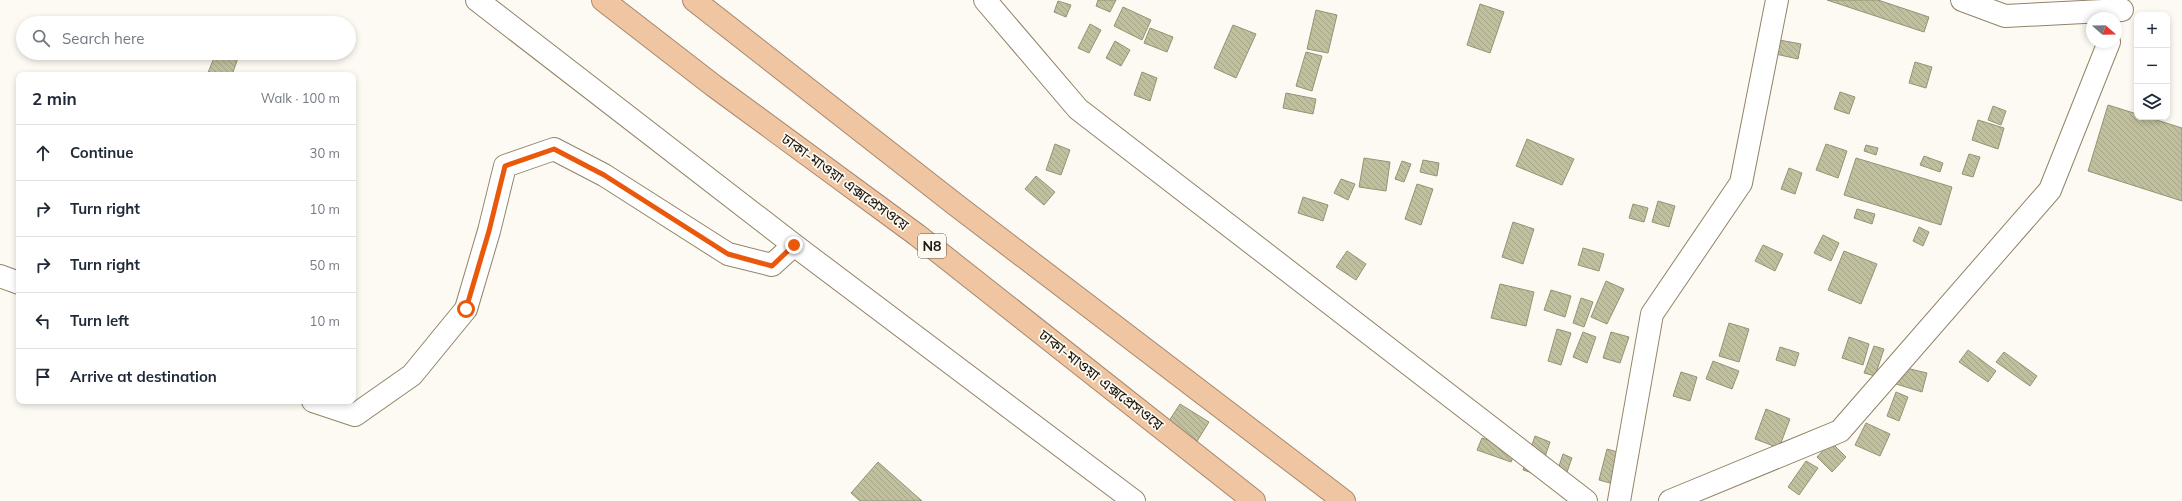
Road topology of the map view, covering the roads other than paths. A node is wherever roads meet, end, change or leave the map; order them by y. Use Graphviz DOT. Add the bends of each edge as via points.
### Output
graph roads {
  1 [pos="477,0"];
  2 [pos="603,0"];
  3 [pos="694,0"];
  4 [pos="985,0"];
  5 [pos="1777,0"];
  6 [pos="1962,0"];
  7 [pos="2123,11"];
  8 [pos="2107,48"];
  9 [pos="794,245"];
  10 [pos="0,276"];
  11 [pos="16,282"];
  12 [pos="322,404"];
  13 [pos="1134,501"];
  14 [pos="1254,501"];
  15 [pos="1344,501"];
  16 [pos="1586,501"];
  17 [pos="1619,501"];
  18 [pos="1670,501"];
  1 -- 9 [label="street"];
  2 -- 14 [label="highway, ঢাকা-মাওয়া এক্সপ্রেসওয়ে / N8" via="714,86 917,235"];
  3 -- 15 [label="highway" via="962,210"];
  4 -- 16 [label="street" via="1078,108"];
  5 -- 17 [label="street" via="1741,183 1652,314"];
  6 -- 7 [label="street" via="2005,16"];
  8 -- 18 [label="street" via="2050,190 1840,431"];
  9 -- 12 [label="street" via="772,266 728,254 604,175 554,149 505,166 466,309 412,375 355,415"];
  9 -- 13 [label="street"];
  10 -- 11 [label="street"];
}
